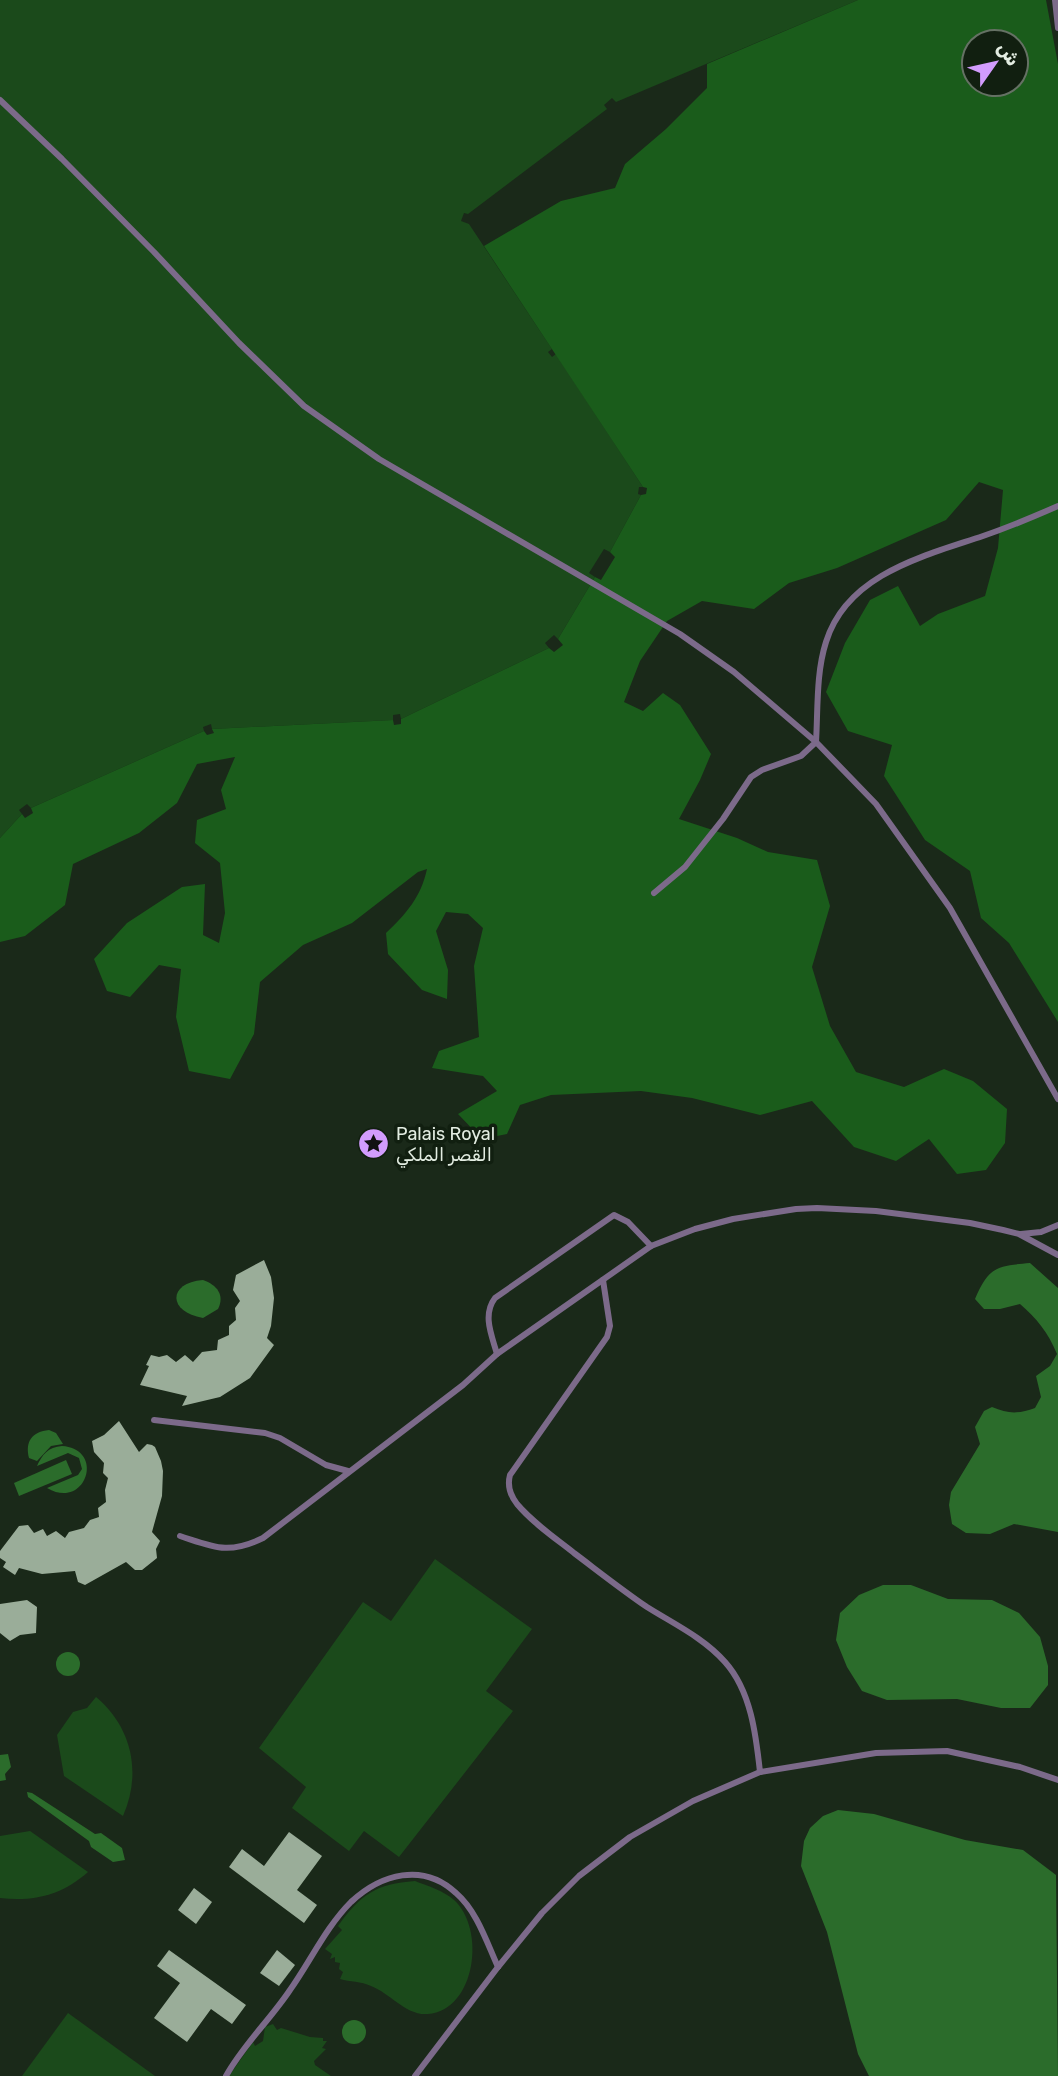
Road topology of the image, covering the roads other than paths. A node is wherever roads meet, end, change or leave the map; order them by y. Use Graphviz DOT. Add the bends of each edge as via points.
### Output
graph roads {
  1 [pos="1055,0"];
  2 [pos="1058,28"];
  3 [pos="0,100"];
  4 [pos="1058,506"];
  5 [pos="816,742"];
  6 [pos="654,893"];
  7 [pos="1058,1099"];
  8 [pos="1058,1225"];
  9 [pos="1019,1234"];
  10 [pos="651,1246"];
  11 [pos="1058,1255"];
  12 [pos="603,1280"];
  13 [pos="498,1354"];
  14 [pos="154,1420"];
  15 [pos="348,1471"];
  16 [pos="180,1536"];
  17 [pos="760,1772"];
  18 [pos="1058,1780"];
  19 [pos="498,1967"];
  20 [pos="226,2076"];
  21 [pos="415,2076"];
  1 -- 2 [label="lane"];
  3 -- 5 [label="lane" via="304,406 401,472 680,634 734,672"];
  4 -- 5 [label="lane" via="900,565 851,600 826,641 820,666"];
  5 -- 6 [label="lane" via="801,756 751,777 685,867"];
  5 -- 7 [label="lane" via="876,804 950,908"];
  8 -- 9 [label="lane"];
  9 -- 10 [label="lane" via="970,1223 817,1208 733,1219"];
  9 -- 11 [label="lane"];
  10 -- 12 [label="lane"];
  10 -- 13 [label="lane" via="628,1222 614,1215 559,1251 491,1304 489,1328"];
  12 -- 13 [label="lane"];
  12 -- 17 [label="lane" via="610,1326 607,1337 510,1475 510,1490 518,1505 547,1532 644,1605 707,1644 726,1663 747,1704"];
  13 -- 15 [label="lane"];
  14 -- 15 [label="lane" via="265,1433 326,1465"];
  15 -- 16 [label="lane" via="247,1546 214,1548"];
  17 -- 18 [label="lane" via="876,1753 947,1751"];
  17 -- 19 [label="lane" via="693,1801 631,1837 579,1876"];
  19 -- 20 [label="lane" via="469,1908 456,1892 422,1876 388,1877 350,1903"];
  19 -- 21 [label="lane"];
}
